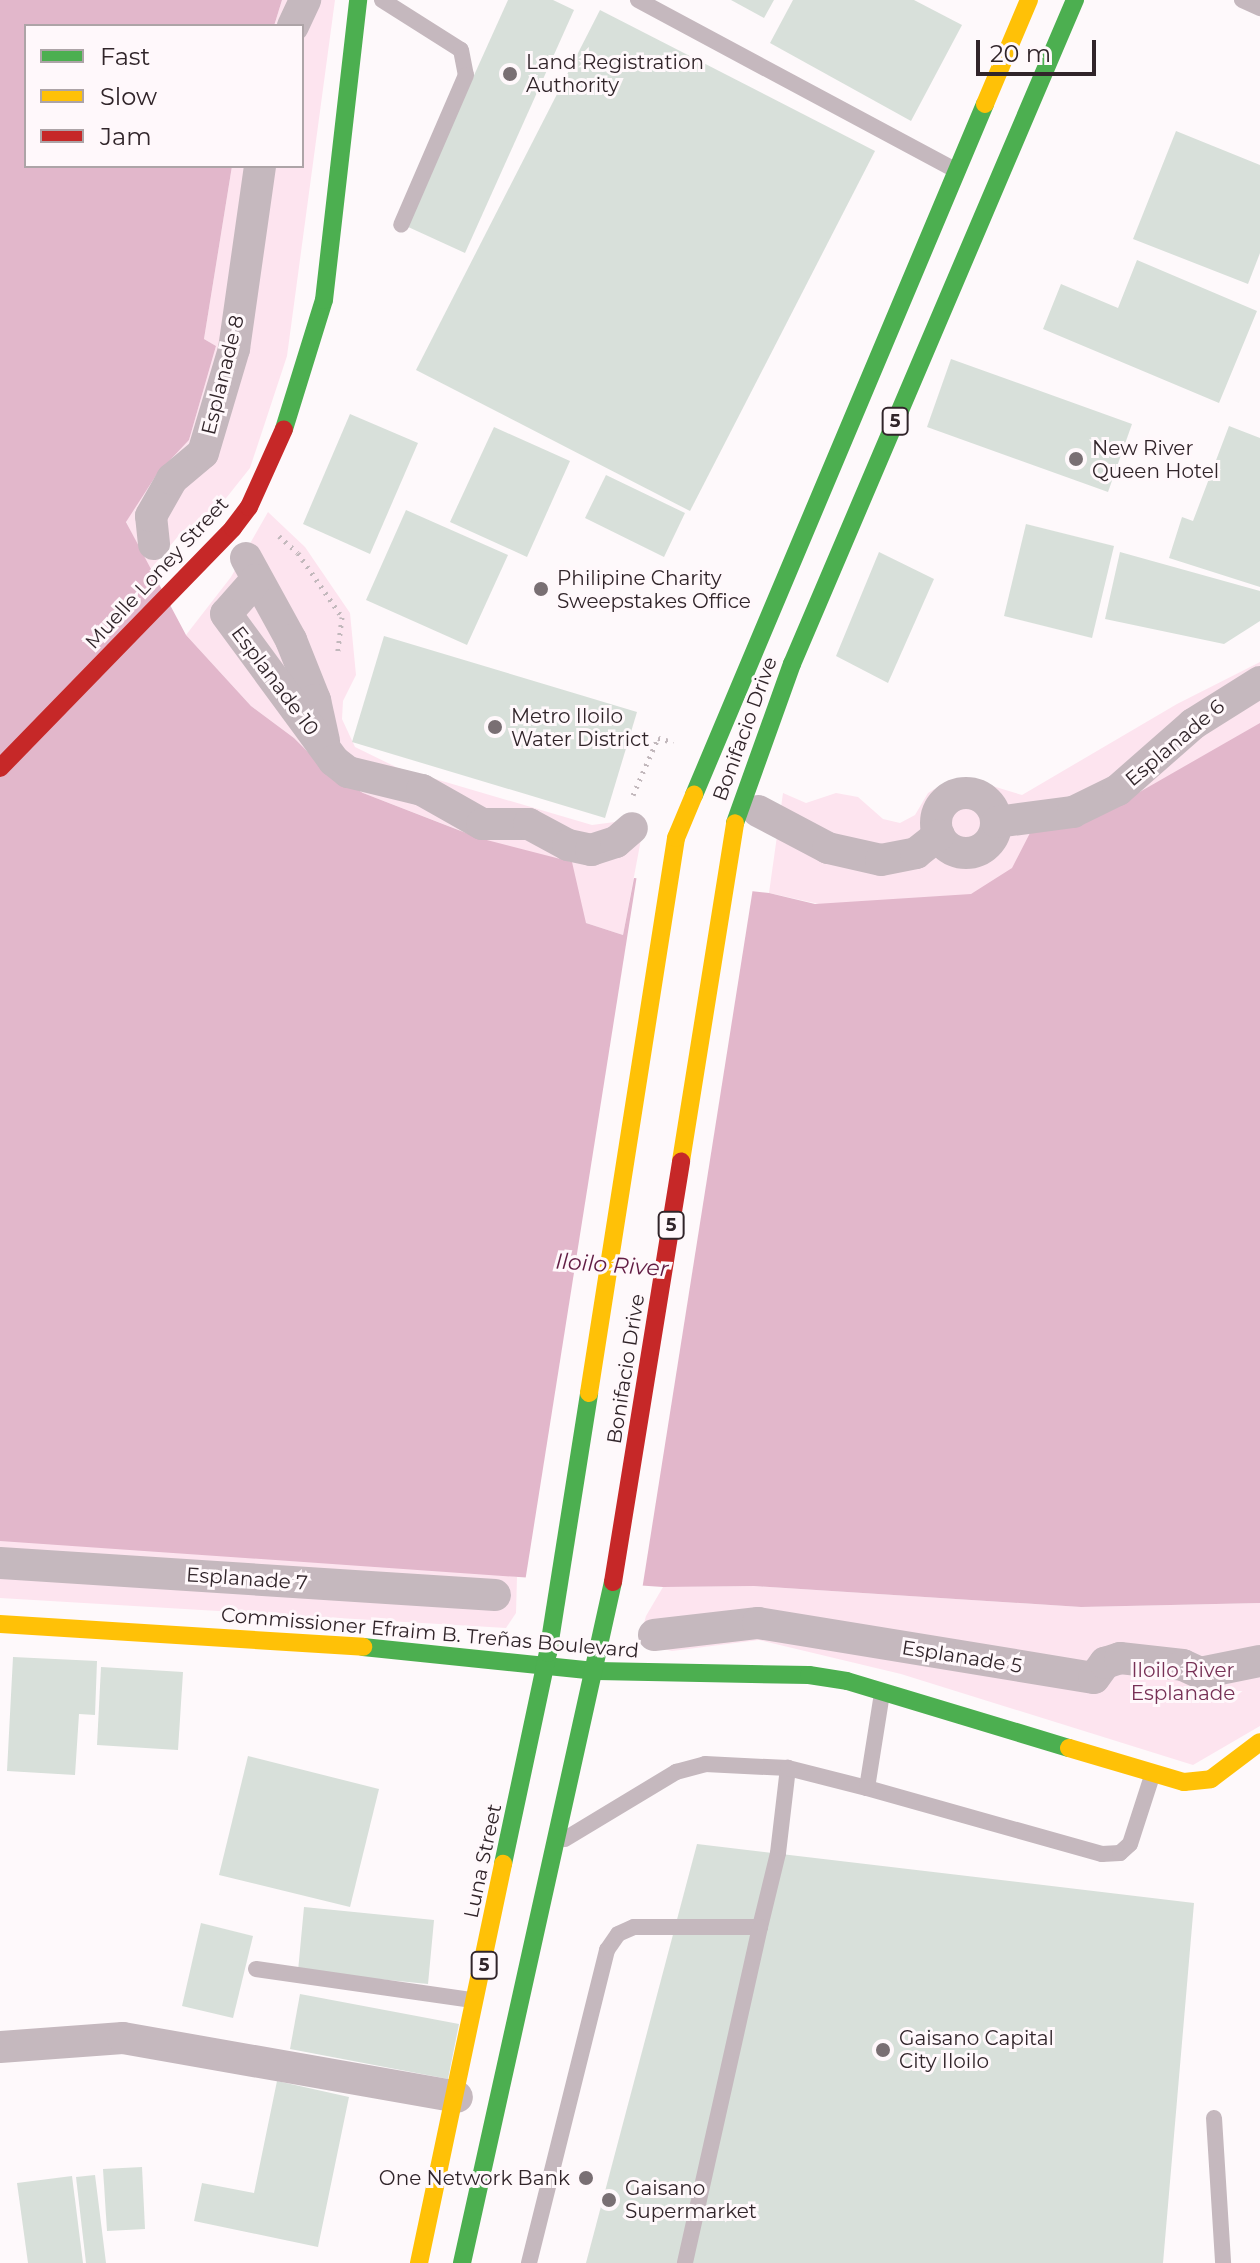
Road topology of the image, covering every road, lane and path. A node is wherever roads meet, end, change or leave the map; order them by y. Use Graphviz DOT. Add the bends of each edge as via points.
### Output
graph roads {
  1 [pos="305,0"];
  2 [pos="358,0"];
  3 [pos="382,0"];
  4 [pos="638,0"];
  5 [pos="1029,0"];
  6 [pos="1037,0"];
  7 [pos="1242,0"];
  8 [pos="1072,7"];
  9 [pos="1260,8"];
  10 [pos="294,24"];
  11 [pos="260,168"];
  12 [pos="958,171"];
  13 [pos="401,225"];
  14 [pos="152,530"];
  15 [pos="1260,682"];
  16 [pos="325,748"];
  17 [pos="0,768"];
  18 [pos="758,811"];
  19 [pos="997,822"];
  20 [pos="632,828"];
  21 [pos="939,835"];
  22 [pos="0,1563"];
  23 [pos="495,1595"];
  24 [pos="556,1608"];
  25 [pos="0,1624"];
  26 [pos="654,1635"];
  27 [pos="1260,1661"];
  28 [pos="546,1666"];
  29 [pos="597,1671"];
  30 [pos="882,1691"];
  31 [pos="1260,1742"];
  32 [pos="788,1768"];
  33 [pos="1152,1776"];
  34 [pos="867,1788"];
  35 [pos="558,1844"];
  36 [pos="760,1927"];
  37 [pos="256,1969"];
  38 [pos="477,2001"];
  39 [pos="0,2047"];
  40 [pos="457,2097"];
  41 [pos="1214,2118"];
  42 [pos="419,2263"];
  43 [pos="462,2263"];
  44 [pos="529,2263"];
  45 [pos="685,2263"];
  46 [pos="1223,2263"];
  1 -- 10 [label="street"];
  2 -- 17 [label="main road, Muelle Loney Street" via="324,300 280,442 249,507"];
  3 -- 13 [label="lane" via="461,50 466,75"];
  4 -- 12 [label="lane"];
  5 -- 12 [label="main road, Bonifacio Drive / 5"];
  6 -- 8 [label="lane"];
  7 -- 9 [label="lane"];
  8 -- 29 [label="main road, Bonifacio Drive / 5" via="792,664 737,809"];
  11 -- 14 [label="street, Esplanade 8" via="234,349 203,453 172,479"];
  12 -- 24 [label="main road, Bonifacio Drive / 5" via="676,838"];
  15 -- 19 [label="street, Esplanade 6" via="1193,724 1118,790 1073,812"];
  16 -- 16 [label="street, Esplanade 10" via="226,614 251,569 291,640 315,700"];
  16 -- 20 [label="street, Esplanade 10" via="348,772 422,790 482,824 529,824 568,845 591,850 616,842"];
  18 -- 21 [label="street" via="828,848 881,860 916,853"];
  19 -- 21 [label="street" via="991,841 974,853 954,851"];
  19 -- 21 [label="street" via="983,797 963,792 939,808"];
  22 -- 23 [label="street, Esplanade 7"];
  24 -- 28 [label="main road, Luna Street / 5"];
  25 -- 28 [label="main road, Commissioner Efraim B. Treñas Boulevard" via="290,1640"];
  26 -- 27 [label="street, Esplanade 5" via="758,1623 1094,1678 1105,1663 1120,1658 1183,1665 1200,1673"];
  28 -- 29 [label="main road, Commissioner Efraim B. Treñas Boulevard"];
  28 -- 38 [label="main road, Luna Street / 5"];
  29 -- 30 [label="main road, Commissioner Efraim B. Treñas Boulevard" via="764,1671"];
  29 -- 35 [label="main road, 5"];
  30 -- 33 [label="main road, Commissioner Efraim B. Treñas Boulevard"];
  30 -- 34 [label="lane"];
  31 -- 33 [label="main road, Commissioner Efraim B. Treñas Boulevard" via="1211,1779 1184,1782"];
  32 -- 34 [label="lane"];
  32 -- 35 [label="lane" via="705,1764 676,1772"];
  32 -- 36 [label="lane" via="778,1853"];
  33 -- 34 [label="lane" via="1130,1844 1120,1853 1102,1854"];
  35 -- 43 [label="main road, 5"];
  36 -- 44 [label="lane" via="634,1927 612,1942"];
  36 -- 45 [label="lane"];
  37 -- 38 [label="lane"];
  38 -- 40 [label="main road, Luna Street / 5"];
  39 -- 40 [label="street" via="74,2038 138,2039"];
  40 -- 42 [label="main road, Luna Street / 5"];
  41 -- 46 [label="lane"];
}
